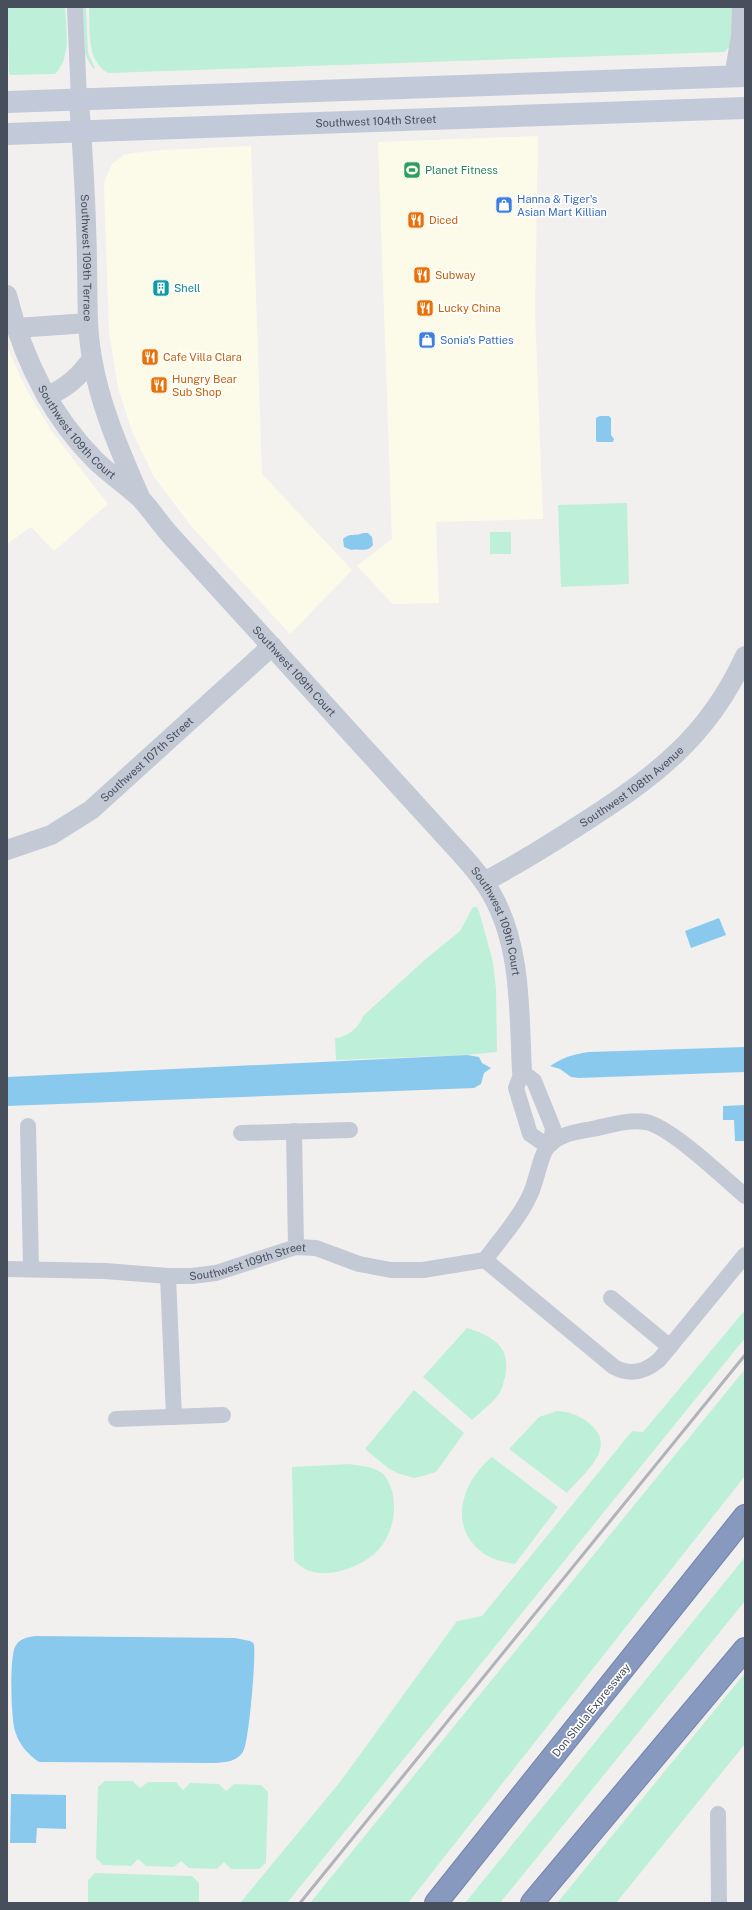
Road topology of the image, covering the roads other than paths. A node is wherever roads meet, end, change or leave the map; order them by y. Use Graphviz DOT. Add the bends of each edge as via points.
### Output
graph roads {
  1 [pos="75,7"];
  2 [pos="742,7"];
  3 [pos="740,76"];
  4 [pos="459,86"];
  5 [pos="79,100"];
  6 [pos="7,102"];
  7 [pos="745,108"];
  8 [pos="460,119"];
  9 [pos="81,131"];
  10 [pos="7,134"];
  11 [pos="7,295"];
  12 [pos="88,323"];
  13 [pos="16,328"];
  14 [pos="92,359"];
  15 [pos="47,397"];
  16 [pos="141,499"];
  17 [pos="272,646"];
  18 [pos="745,656"];
  19 [pos="7,850"];
  20 [pos="484,882"];
  21 [pos="522,1072"];
  22 [pos="28,1126"];
  23 [pos="350,1130"];
  24 [pos="294,1131"];
  25 [pos="241,1133"];
  26 [pos="551,1144"];
  27 [pos="745,1196"];
  28 [pos="296,1247"];
  29 [pos="745,1255"];
  30 [pos="485,1260"];
  31 [pos="31,1268"];
  32 [pos="7,1269"];
  33 [pos="168,1276"];
  34 [pos="611,1298"];
  35 [pos="670,1346"];
  36 [pos="224,1415"];
  37 [pos="174,1417"];
  38 [pos="116,1419"];
  39 [pos="745,1516"];
  40 [pos="745,1650"];
  41 [pos="718,1814"];
  42 [pos="436,1903"];
  43 [pos="532,1903"];
  44 [pos="719,1903"];
  1 -- 5 [label="street, Southwest 109th Terrace"];
  2 -- 3 [label="street"];
  3 -- 4 [label="main road"];
  4 -- 5 [label="main road"];
  4 -- 8 [label="main road"];
  5 -- 6 [label="main road"];
  5 -- 9 [label="street, Southwest 109th Terrace"];
  7 -- 8 [label="main road, Southwest 104th Street"];
  8 -- 9 [label="main road, Southwest 104th Street"];
  9 -- 10 [label="main road, Southwest 104th Street"];
  9 -- 12 [label="street, Southwest 109th Terrace"];
  11 -- 13 [label="street, Southwest 109th Court"];
  12 -- 13 [label="street"];
  12 -- 14 [label="street, Southwest 109th Terrace"];
  13 -- 15 [label="street, Southwest 109th Court"];
  14 -- 15 [label="street" via="75,380"];
  14 -- 16 [label="street, Southwest 109th Terrace" via="101,398"];
  15 -- 16 [label="street, Southwest 109th Court" via="95,460"];
  16 -- 17 [label="street, Southwest 109th Court" via="172,537"];
  17 -- 19 [label="street, Southwest 107th Street" via="91,810 52,835"];
  17 -- 20 [label="street, Southwest 109th Court" via="453,844"];
  18 -- 20 [label="street, Southwest 108th Avenue" via="734,681 716,709 685,746 662,768 600,812"];
  20 -- 21 [label="street, Southwest 109th Court" via="498,908 510,943 517,985"];
  21 -- 26 [label="street" via="534,1081 553,1128"];
  21 -- 26 [label="street, Southwest 109th Court" via="516,1088 530,1134 540,1141"];
  22 -- 31 [label="street"];
  23 -- 24 [label="street"];
  24 -- 25 [label="street"];
  24 -- 28 [label="street"];
  26 -- 27 [label="street" via="568,1133 646,1122 657,1126 679,1141"];
  26 -- 30 [label="street" via="545,1150 536,1182 521,1212"];
  28 -- 30 [label="street, Southwest 109th Street" via="316,1248 359,1264 391,1270 423,1270"];
  28 -- 33 [label="street, Southwest 109th Street" via="216,1273"];
  29 -- 35 [label="street"];
  30 -- 35 [label="street" via="619,1370 638,1372 651,1368"];
  31 -- 32 [label="street, Southwest 109th Street"];
  31 -- 33 [label="street, Southwest 109th Street"];
  33 -- 37 [label="street"];
  34 -- 35 [label="street"];
  36 -- 37 [label="street"];
  37 -- 38 [label="street"];
  39 -- 42 [label="highway, Don Shula Expressway"];
  40 -- 43 [label="highway"];
  41 -- 44 [label="street"];
}
